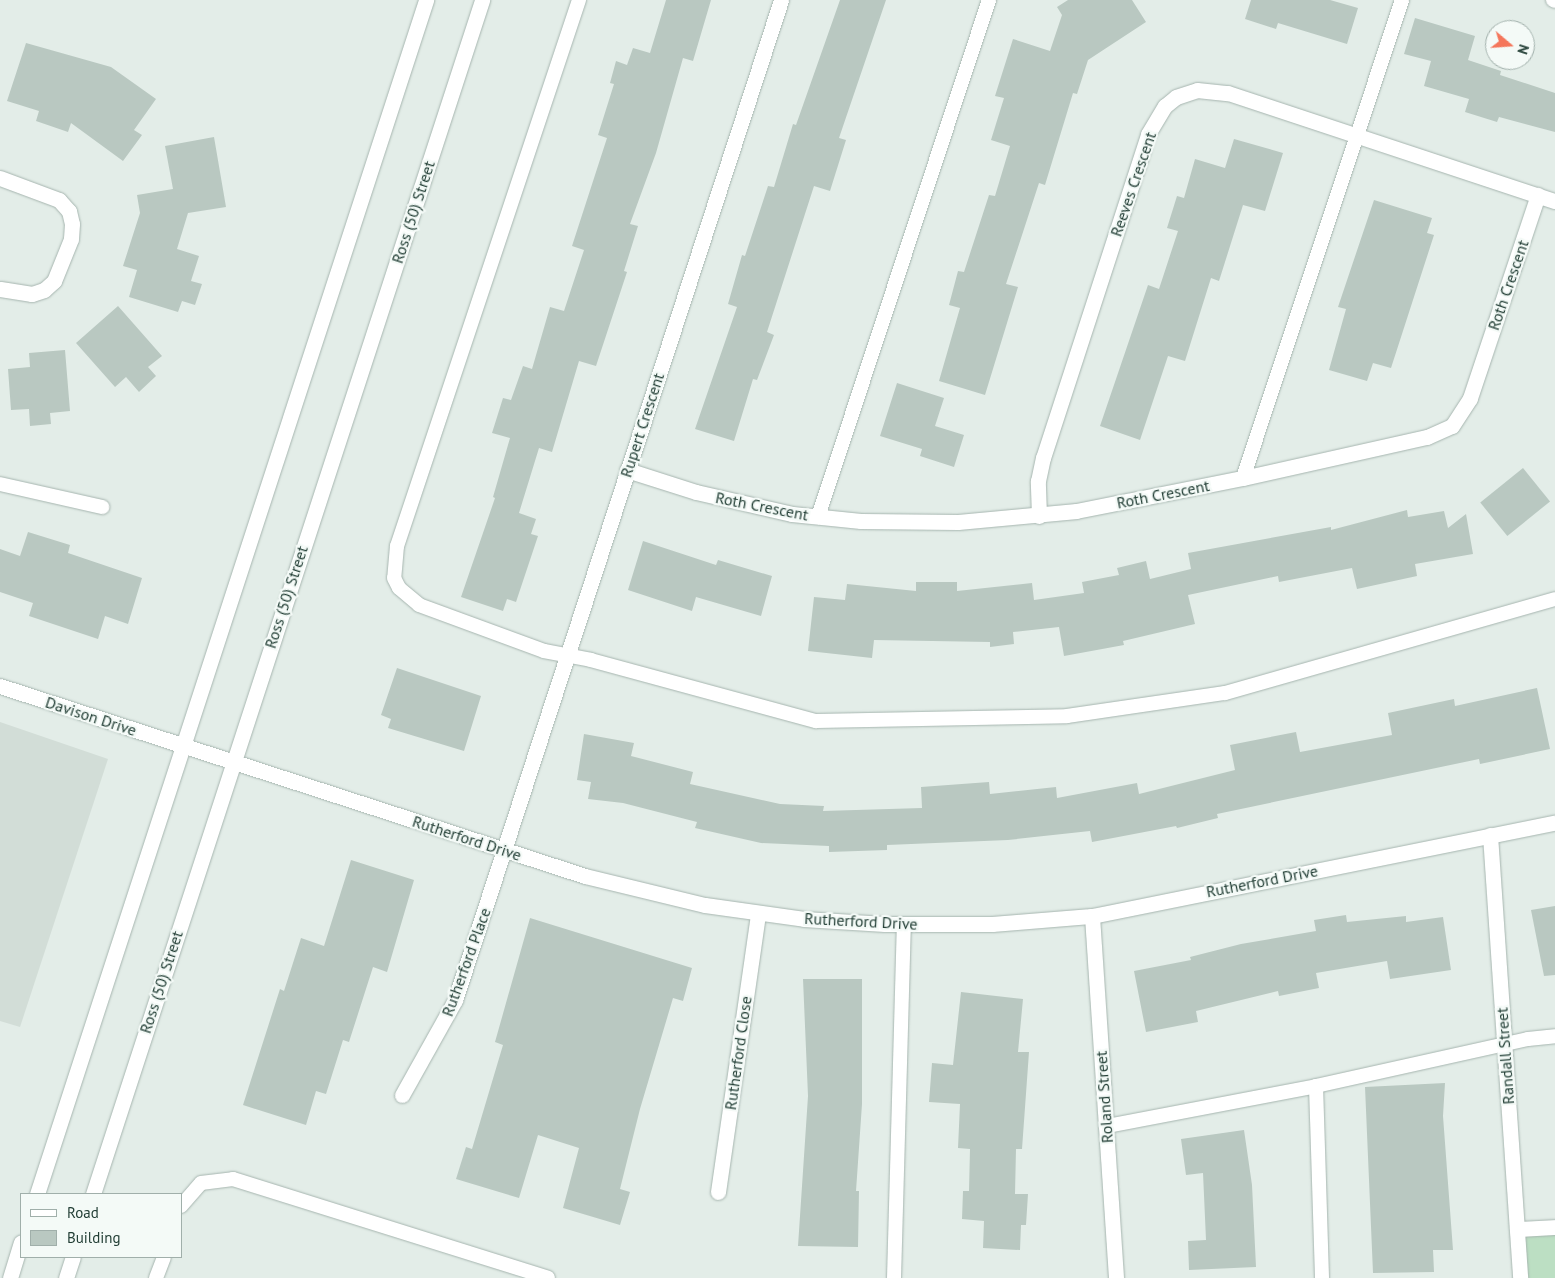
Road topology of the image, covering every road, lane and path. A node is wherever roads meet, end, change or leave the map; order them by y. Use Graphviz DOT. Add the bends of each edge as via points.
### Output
graph roads {
  1 [pos="426,0"];
  2 [pos="482,0"];
  3 [pos="579,0"];
  4 [pos="781,0"];
  5 [pos="989,0"];
  6 [pos="1402,0"];
  7 [pos="1357,135"];
  8 [pos="0,178"];
  9 [pos="1538,195"];
  10 [pos="1555,201"];
  11 [pos="0,289"];
  12 [pos="627,470"];
  13 [pos="1243,478"];
  14 [pos="0,484"];
  15 [pos="102,507"];
  16 [pos="1039,516"];
  17 [pos="818,517"];
  18 [pos="1555,600"];
  19 [pos="567,656"];
  20 [pos="0,686"];
  21 [pos="182,746"];
  22 [pos="232,762"];
  23 [pos="1555,823"];
  24 [pos="1490,835"];
  25 [pos="504,850"];
  26 [pos="758,913"];
  27 [pos="1092,916"];
  28 [pos="904,925"];
  29 [pos="1555,1036"];
  30 [pos="1504,1044"];
  31 [pos="1316,1086"];
  32 [pos="402,1095"];
  33 [pos="1107,1126"];
  34 [pos="718,1192"];
  35 [pos="37,1193"];
  36 [pos="93,1193"];
  37 [pos="182,1205"];
  38 [pos="1555,1227"];
  39 [pos="1517,1230"];
  40 [pos="20,1246"];
  41 [pos="73,1258"];
  42 [pos="164,1258"];
  43 [pos="10,1278"];
  44 [pos="66,1278"];
  45 [pos="156,1278"];
  46 [pos="548,1278"];
  47 [pos="894,1278"];
  48 [pos="1116,1278"];
  49 [pos="1322,1278"];
  50 [pos="1520,1278"];
  1 -- 21 [label="street"];
  2 -- 22 [label="street, Ross (50) Street"];
  3 -- 19 [label="lane" via="393,563 394,578 399,588 419,605 544,651"];
  4 -- 12 [label="street, Rupert Crescent"];
  5 -- 17 [label="lane"];
  6 -- 7 [label="lane"];
  7 -- 9 [label="street, Reeves Crescent"];
  7 -- 13 [label="lane"];
  7 -- 16 [label="street, Reeves Crescent" via="1210,90 1184,93 1164,106 1148,134 1043,458 1038,481"];
  8 -- 11 [label="street" via="59,200 69,211 72,224 71,239 54,281 44,290 32,294"];
  9 -- 10 [label="street, Reeves Crescent"];
  9 -- 13 [label="street, Roth Crescent" via="1470,398 1452,426 1428,437"];
  12 -- 17 [label="street, Roth Crescent" via="744,504"];
  12 -- 19 [label="street, Rupert Crescent"];
  13 -- 16 [label="street, Roth Crescent"];
  14 -- 15 [label="lane"];
  16 -- 17 [label="street, Roth Crescent" via="914,523"];
  18 -- 19 [label="lane" via="1226,693 1067,716 816,722"];
  19 -- 25 [label="street, Rupert Crescent"];
  20 -- 21 [label="street, Davison Drive"];
  21 -- 22 [label="street, Rutherford Drive"];
  21 -- 35 [label="street"];
  22 -- 25 [label="street, Rutherford Drive"];
  22 -- 36 [label="street, Ross (50) Street"];
  23 -- 24 [label="street, Rutherford Drive"];
  24 -- 27 [label="street, Rutherford Drive"];
  24 -- 30 [label="street, Randall Street"];
  25 -- 26 [label="street, Rutherford Drive" via="585,876 705,905"];
  25 -- 32 [label="street, Rutherford Place" via="456,1000"];
  26 -- 28 [label="street, Rutherford Drive" via="846,923"];
  26 -- 34 [label="street, Rutherford Close"];
  27 -- 28 [label="street, Rutherford Drive" via="992,924"];
  27 -- 33 [label="street, Roland Street"];
  28 -- 47 [label="lane"];
  29 -- 30 [label="lane"];
  30 -- 31 [label="lane"];
  30 -- 39 [label="street, Randall Street"];
  31 -- 33 [label="lane"];
  31 -- 49 [label="lane"];
  33 -- 48 [label="street, Roland Street"];
  37 -- 46 [label="lane" via="201,1183 233,1179"];
  38 -- 39 [label="street"];
  39 -- 50 [label="street, Randall Street"];
  40 -- 43 [label="street"];
  41 -- 44 [label="street"];
  42 -- 45 [label="lane"];
}
